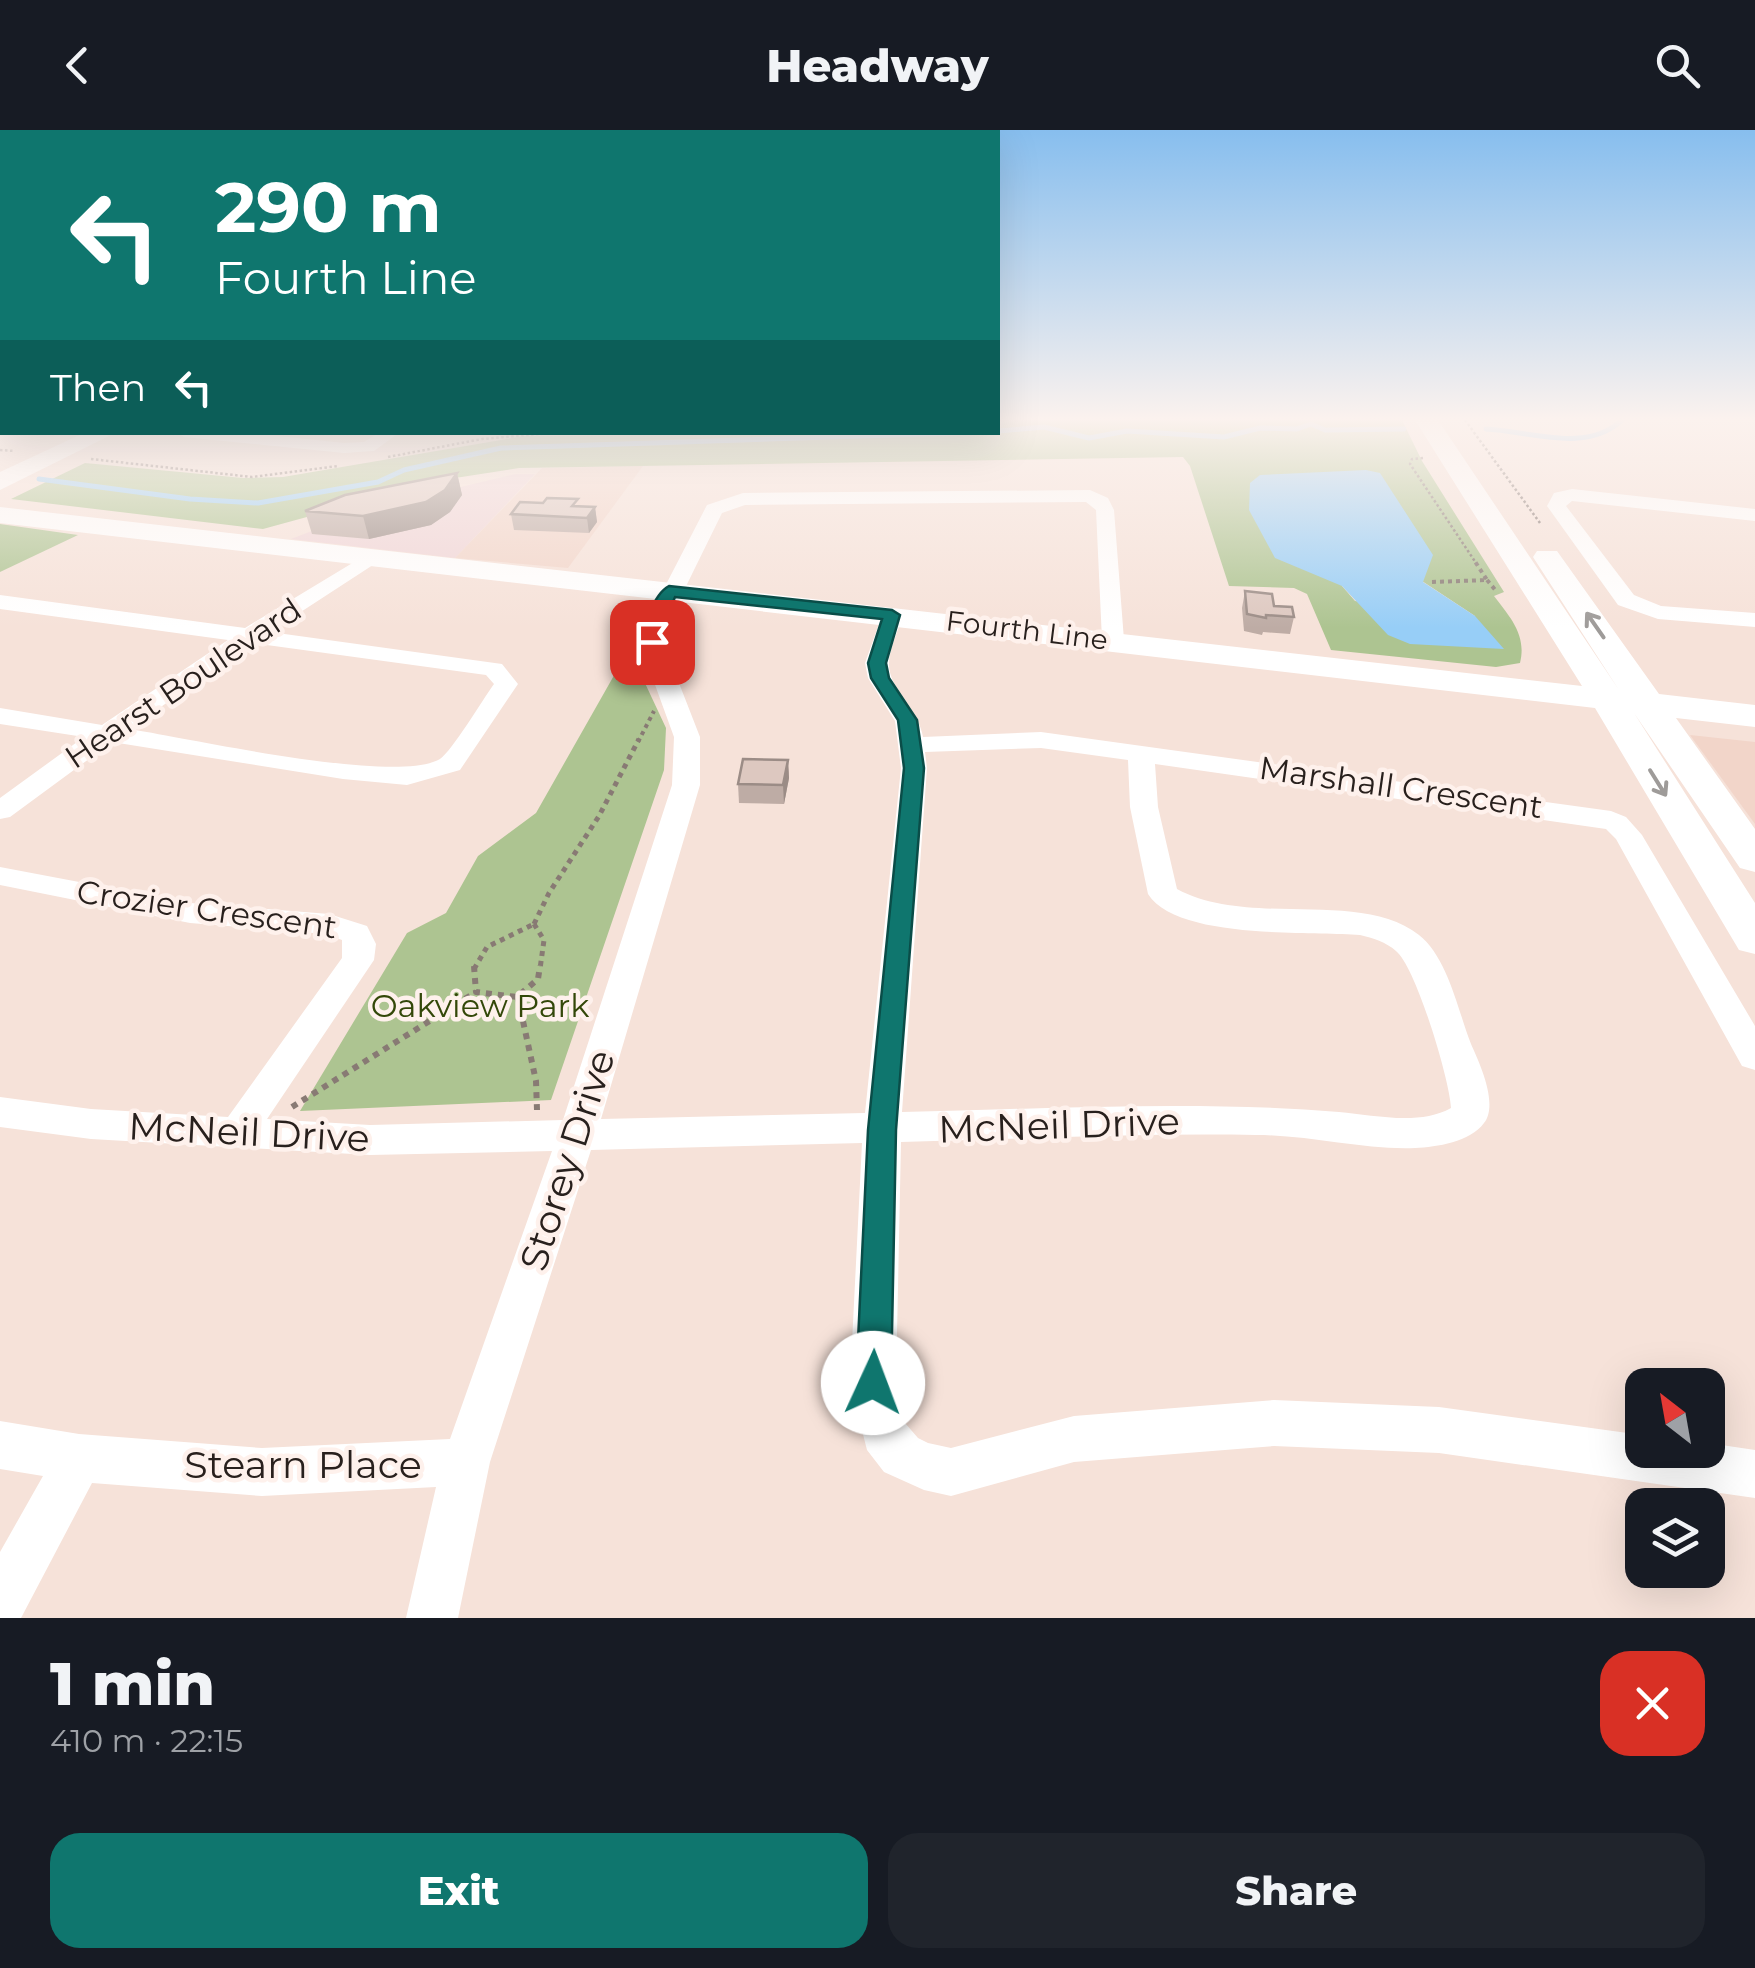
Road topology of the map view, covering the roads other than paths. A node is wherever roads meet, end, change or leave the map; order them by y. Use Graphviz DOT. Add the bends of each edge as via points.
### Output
graph roads {
  1 [pos="1471,489"];
  2 [pos="1499,489"];
  3 [pos="0,515"];
  4 [pos="1755,515"];
  5 [pos="369,559"];
  6 [pos="669,591"];
  7 [pos="0,602"];
  8 [pos="892,615"];
  9 [pos="1755,620"];
  10 [pos="246,636"];
  11 [pos="1113,640"];
  12 [pos="1608,700"];
  13 [pos="1651,704"];
  14 [pos="0,716"];
  15 [pos="1755,716"];
  16 [pos="106,732"];
  17 [pos="913,745"];
  18 [pos="1140,752"];
  19 [pos="0,811"];
  20 [pos="1755,859"];
  21 [pos="0,876"];
  22 [pos="1755,938"];
  23 [pos="1755,1057"];
  24 [pos="0,1112"];
  25 [pos="882,1130"];
  26 [pos="238,1132"];
  27 [pos="556,1138"];
  28 [pos="0,1446"];
  29 [pos="79,1458"];
  30 [pos="466,1462"];
  31 [pos="1755,1474"];
  32 [pos="0,1604"];
  33 [pos="432,1618"];
  1 -- 12 [label="main road"];
  13 -- 2 [label="main road, one-way"];
  3 -- 5 [label="main road, Fourth Line"];
  4 -- 9 [label="street" via="1572,495 1556,506 1626,600 1658,612"];
  5 -- 6 [label="main road, Fourth Line"];
  5 -- 10 [label="street, Hearst Boulevard"];
  6 -- 8 [label="main road, Fourth Line"];
  6 -- 11 [label="street, Storey Drive" via="714,508 729,500 1074,494 1097,499 1104,510"];
  6 -- 27 [label="street, Storey Drive" via="652,633 652,653 688,738 686,785"];
  7 -- 10 [label="street"];
  8 -- 11 [label="main road, Fourth Line"];
  8 -- 17 [label="street" via="877,663 908,720"];
  10 -- 16 [label="street, Hearst Boulevard"];
  10 -- 16 [label="street" via="494,669 506,684 452,764 407,777"];
  11 -- 12 [label="main road, Fourth Line"];
  12 -- 13 [label="main road, Fourth Line"];
  12 -- 22 [label="main road, one-way"];
  13 -- 15 [label="main road, Fourth Line"];
  13 -- 20 [label="main road"];
  14 -- 16 [label="street"];
  16 -- 19 [label="street, Hearst Boulevard"];
  17 -- 18 [label="street, Marshall Crescent" via="1024,739"];
  17 -- 25 [label="street"];
  18 -- 23 [label="street, Marshall Crescent" via="1580,812 1616,823"];
  18 -- 25 [label="street, McNeil Drive" via="1163,894 1204,914 1359,926 1400,936 1422,961 1465,1076 1470,1115 1446,1129 1414,1132 1262,1120"];
  21 -- 26 [label="street, Crozier Crescent" via="190,912 356,932 358,960"];
  24 -- 26 [label="street, McNeil Drive"];
  25 -- 27 [label="street, McNeil Drive"];
  25 -- 31 [label="street" via="873,1383 884,1434 901,1456 924,1466 952,1472 1074,1439 1274,1423 1439,1430"];
  26 -- 27 [label="street, McNeil Drive" via="370,1140"];
  27 -- 30 [label="street, Storey Drive"];
  28 -- 29 [label="street, Stearn Place"];
  29 -- 30 [label="street, Stearn Place" via="262,1472"];
  29 -- 32 [label="street"];
  30 -- 33 [label="street, Storey Drive"];
}
